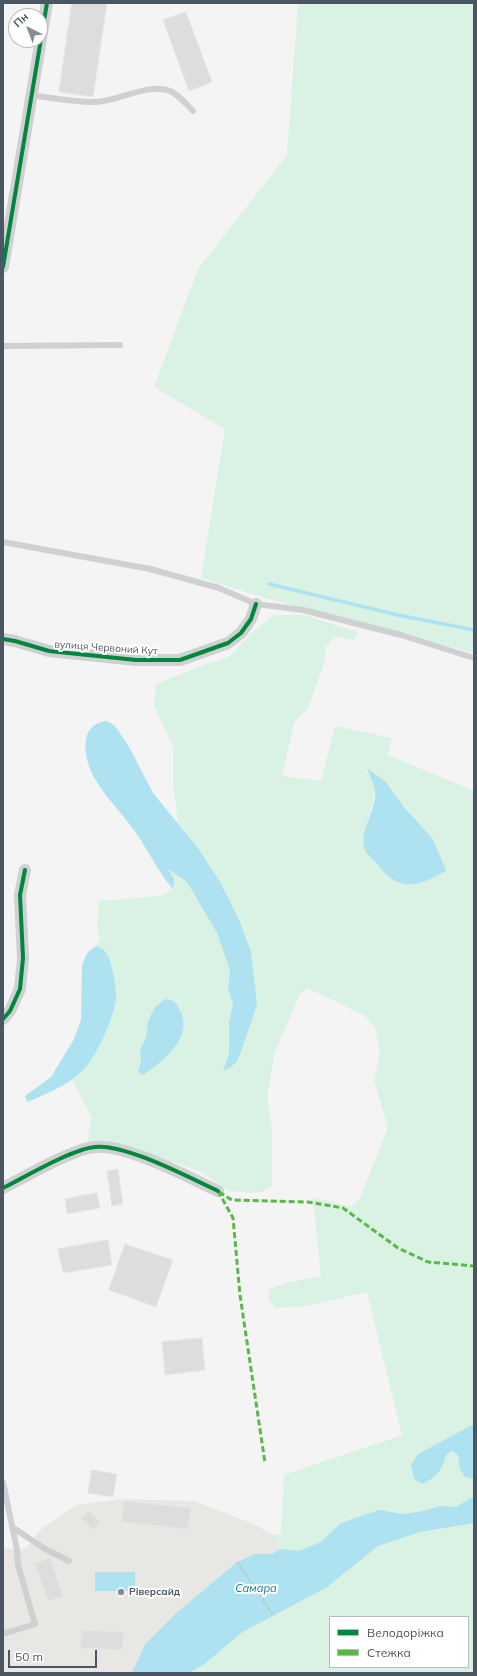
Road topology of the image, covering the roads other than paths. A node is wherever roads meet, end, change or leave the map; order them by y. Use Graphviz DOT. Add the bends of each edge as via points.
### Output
graph roads {
  1 [pos="47,3"];
  2 [pos="31,95"];
  3 [pos="193,111"];
  4 [pos="3,267"];
  5 [pos="120,344"];
  6 [pos="3,346"];
  7 [pos="3,542"];
  8 [pos="256,604"];
  9 [pos="3,639"];
  10 [pos="474,658"];
  11 [pos="25,870"];
  12 [pos="3,1019"];
  13 [pos="3,1188"];
  14 [pos="218,1191"];
  15 [pos="3,1482"];
  16 [pos="12,1526"];
  17 [pos="69,1561"];
  18 [pos="3,1634"];
  1 -- 2 [label="street"];
  2 -- 3 [label="lane" via="96,102 117,99 137,92 159,90 172,92"];
  2 -- 4 [label="street"];
  5 -- 6 [label="lane"];
  7 -- 8 [label="lane" via="150,570 219,588"];
  8 -- 9 [label="street, вулиця Червоний Кут" via="251,620 241,633 228,643 180,660 136,660 49,651"];
  8 -- 10 [label="lane" via="303,610 401,635"];
  11 -- 12 [label="street" via="20,895 23,958 20,989 10,1011"];
  13 -- 14 [label="street" via="94,1146 111,1147 160,1164"];
  15 -- 16 [label="lane"];
  16 -- 17 [label="lane" via="45,1549"];
  16 -- 18 [label="lane" via="18,1565 35,1624"];
}
